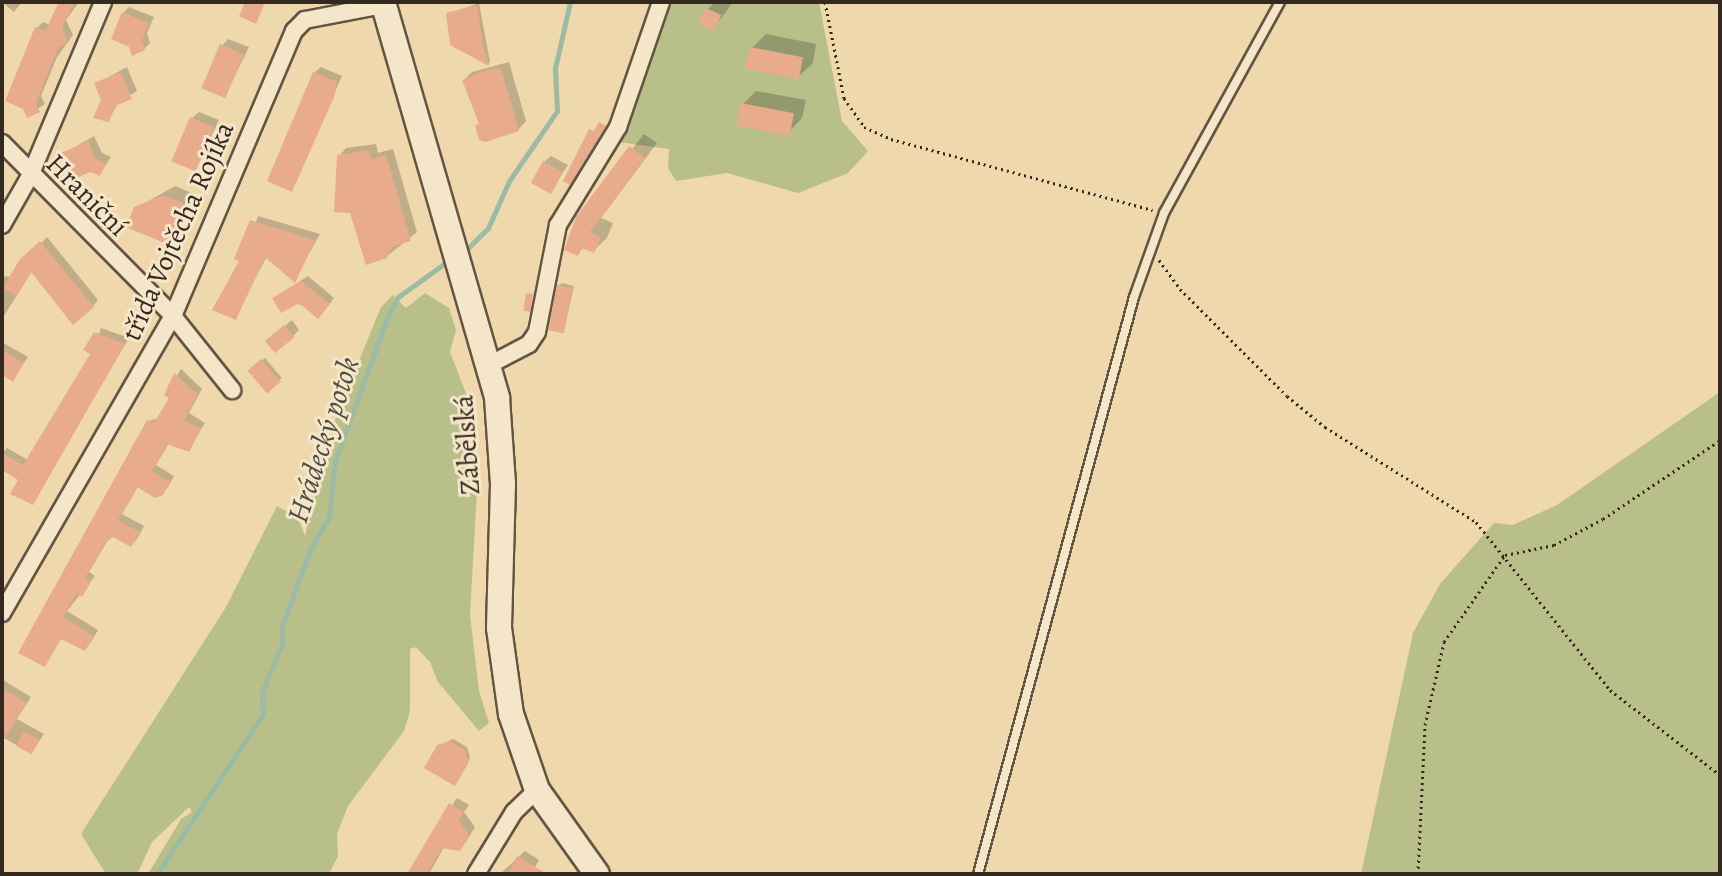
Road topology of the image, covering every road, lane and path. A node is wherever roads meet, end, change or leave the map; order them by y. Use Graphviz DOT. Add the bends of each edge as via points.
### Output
graph roads {
  1 [pos="103,2"];
  2 [pos="661,2"];
  3 [pos="825,2"];
  4 [pos="1280,2"];
  5 [pos="383,4"];
  6 [pos="2,143"];
  7 [pos="30,176"];
  8 [pos="1164,213"];
  9 [pos="2,225"];
  10 [pos="1151,249"];
  11 [pos="173,316"];
  12 [pos="489,365"];
  13 [pos="232,390"];
  14 [pos="1720,440"];
  15 [pos="1505,555"];
  16 [pos="2,613"];
  17 [pos="1720,775"];
  18 [pos="537,790"];
  19 [pos="476,874"];
  20 [pos="597,874"];
  21 [pos="978,874"];
  22 [pos="1418,874"];
  1 -- 7 [label="street"];
  2 -- 12 [label="street" via="618,127 558,225 537,332 519,351"];
  3 -- 8 [label="path" via="844,98 864,127 891,139"];
  4 -- 8 [label="lane" via="1243,78"];
  5 -- 11 [label="street, třída Vojtěcha Rojíka" via="305,20 294,31"];
  5 -- 12 [label="main road, Zábělská"];
  6 -- 7 [label="street, Hraniční"];
  7 -- 9 [label="street"];
  7 -- 11 [label="street, Hraniční"];
  8 -- 10 [label="lane"];
  10 -- 15 [label="path" via="1180,289 1287,396 1325,427 1476,522"];
  10 -- 21 [label="lane"];
  11 -- 13 [label="street, Hraniční"];
  11 -- 16 [label="street, třída Vojtěcha Rojíka"];
  12 -- 18 [label="main road, Zábělská" via="500,418 501,652 511,714"];
  14 -- 15 [label="path" via="1591,526 1554,545"];
  15 -- 17 [label="path" via="1610,690"];
  15 -- 22 [label="path" via="1444,642 1425,725"];
  18 -- 19 [label="street" via="514,812"];
  18 -- 20 [label="main road, Zábělská"];
}
